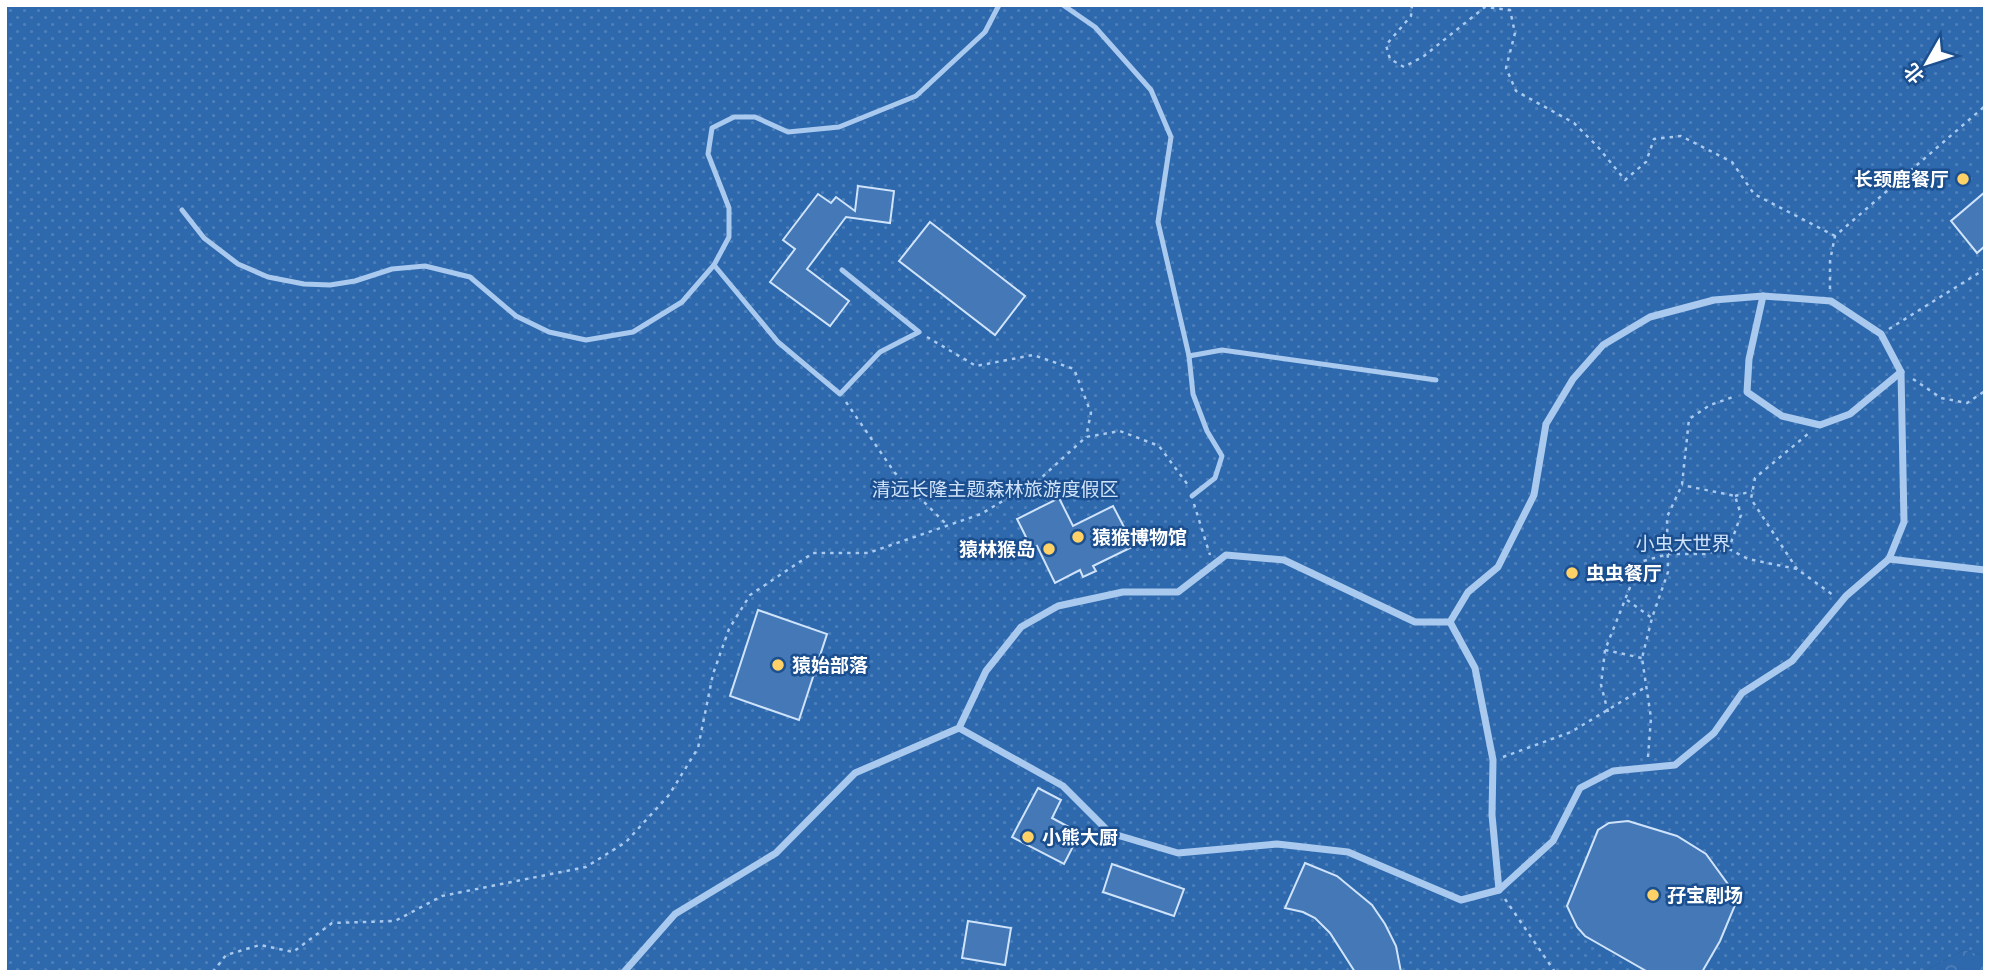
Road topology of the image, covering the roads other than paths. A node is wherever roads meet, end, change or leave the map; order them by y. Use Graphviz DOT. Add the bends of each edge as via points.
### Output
graph roads {
  1 [pos="999,5"];
  2 [pos="1063,5"];
  3 [pos="182,210"];
  4 [pos="713,265"];
  5 [pos="842,270"];
  6 [pos="1763,296"];
  7 [pos="1189,356"];
  8 [pos="1901,372"];
  9 [pos="1436,380"];
  10 [pos="1192,496"];
  11 [pos="1889,559"];
  12 [pos="1985,570"];
  13 [pos="1450,622"];
  14 [pos="959,728"];
  15 [pos="1499,890"];
  16 [pos="624,972"];
  1 -- 4 [label="lane" via="985,32 916,96 839,127 788,132 755,117 734,117 712,128 708,154 729,208 729,237"];
  2 -- 7 [label="lane" via="1095,27 1151,90 1171,137 1158,222"];
  3 -- 4 [label="lane" via="204,238 238,264 268,277 330,285 425,266 470,277 516,316 549,332 586,340 633,332 682,302"];
  4 -- 5 [label="lane" via="778,342 839,394 880,352 919,332"];
  6 -- 8 [label="street" via="1831,302 1881,334"];
  6 -- 8 [label="street" via="1747,392 1782,416 1820,425 1850,414"];
  6 -- 13 [label="street" via="1714,300 1650,317 1603,345 1573,380 1546,424 1534,495 1498,567 1468,592"];
  7 -- 9 [label="lane" via="1222,350"];
  7 -- 10 [label="lane" via="1193,394 1222,456 1215,478"];
  8 -- 11 [label="street" via="1904,522"];
  11 -- 12 [label="street"];
  11 -- 15 [label="street" via="1842,601 1792,661 1742,693 1714,733 1675,765 1613,771 1580,789 1553,841"];
  13 -- 14 [label="street" via="1415,622 1284,560 1226,555 1178,592 1123,592 1058,606 1021,628 986,671"];
  13 -- 15 [label="street" via="1475,668 1493,760 1492,815"];
  14 -- 15 [label="street" via="1063,786 1110,833 1178,853 1277,844 1348,852 1461,900"];
  14 -- 16 [label="street" via="855,773 776,853 675,914"];
}
